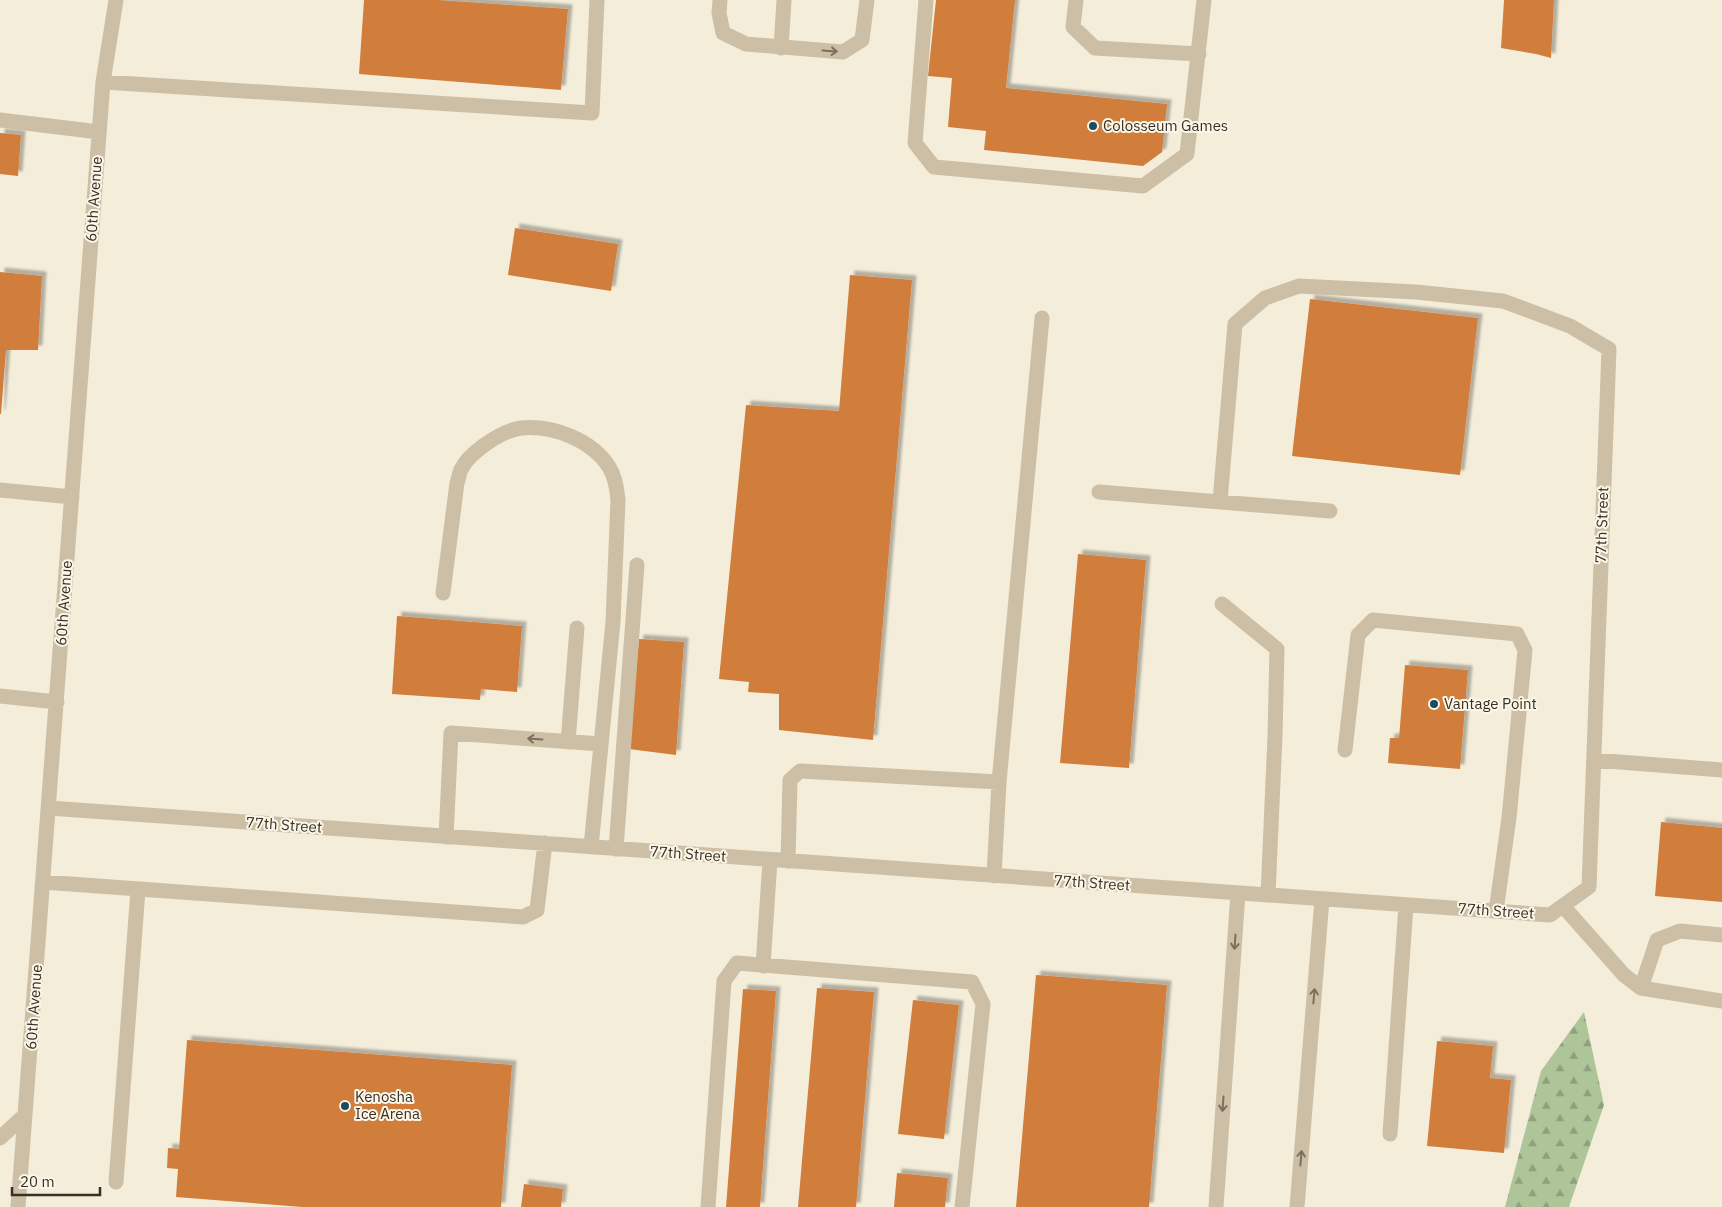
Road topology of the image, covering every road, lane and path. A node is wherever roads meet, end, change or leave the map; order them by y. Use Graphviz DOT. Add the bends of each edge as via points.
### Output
graph roads {
  1 [pos="116,0"];
  2 [pos="597,0"];
  3 [pos="720,0"];
  4 [pos="784,0"];
  5 [pos="866,0"];
  6 [pos="926,0"];
  7 [pos="1076,0"];
  8 [pos="1204,0"];
  9 [pos="781,48"];
  10 [pos="1199,54"];
  11 [pos="103,82"];
  12 [pos="0,120"];
  13 [pos="99,132"];
  14 [pos="1042,318"];
  15 [pos="0,490"];
  16 [pos="1099,492"];
  17 [pos="72,497"];
  18 [pos="1220,501"];
  19 [pos="1330,510"];
  20 [pos="637,565"];
  21 [pos="443,593"];
  22 [pos="1222,604"];
  23 [pos="577,628"];
  24 [pos="0,696"];
  25 [pos="57,702"];
  26 [pos="568,742"];
  27 [pos="601,744"];
  28 [pos="1345,750"];
  29 [pos="1594,760"];
  30 [pos="1722,770"];
  31 [pos="999,782"];
  32 [pos="49,808"];
  33 [pos="446,836"];
  34 [pos="545,843"];
  35 [pos="591,847"];
  36 [pos="616,848"];
  37 [pos="770,860"];
  38 [pos="788,861"];
  39 [pos="994,876"];
  40 [pos="43,882"];
  41 [pos="138,890"];
  42 [pos="1238,893"];
  43 [pos="1268,895"];
  44 [pos="1322,899"];
  45 [pos="1406,905"];
  46 [pos="1563,906"];
  47 [pos="1496,911"];
  48 [pos="1722,935"];
  49 [pos="763,966"];
  50 [pos="1641,988"];
  51 [pos="1722,1001"];
  52 [pos="25,1115"];
  53 [pos="1390,1134"];
  54 [pos="0,1138"];
  55 [pos="116,1182"];
  56 [pos="18,1207"];
  57 [pos="708,1207"];
  58 [pos="962,1207"];
  59 [pos="1216,1207"];
  60 [pos="1297,1207"];
  1 -- 11 [label="street, 60th Avenue"];
  2 -- 11 [label="street" via="592,113"];
  3 -- 9 [label="street" via="723,33 746,44"];
  4 -- 9 [label="street"];
  9 -- 5 [label="street, one-way" via="843,52 862,40"];
  6 -- 10 [label="street" via="915,143 934,167 1143,186 1187,154"];
  7 -- 10 [label="street" via="1073,26 1095,48"];
  8 -- 10 [label="street"];
  11 -- 13 [label="street, 60th Avenue"];
  12 -- 13 [label="street"];
  13 -- 17 [label="street, 60th Avenue"];
  14 -- 31 [label="street"];
  15 -- 17 [label="street"];
  16 -- 18 [label="street"];
  17 -- 25 [label="street, 60th Avenue"];
  18 -- 19 [label="street"];
  18 -- 29 [label="street, 77th Street" via="1235,324 1264,298 1299,286 1416,292 1503,301 1570,326 1609,349"];
  20 -- 36 [label="street"];
  21 -- 27 [label="street" via="457,483 461,468 471,455 493,439 521,428 558,432 598,453 610,468 618,500 613,622"];
  22 -- 43 [label="street" via="1277,649"];
  23 -- 26 [label="street"];
  24 -- 25 [label="street"];
  25 -- 32 [label="street, 60th Avenue"];
  26 -- 27 [label="street"];
  26 -- 33 [label="street, one-way" via="451,733"];
  27 -- 35 [label="street"];
  28 -- 47 [label="street" via="1358,635 1373,620 1517,634 1525,650"];
  29 -- 30 [label="street"];
  29 -- 46 [label="street, 77th Street" via="1589,887"];
  31 -- 38 [label="street" via="800,771 790,780"];
  31 -- 39 [label="street"];
  32 -- 33 [label="street, 77th Street"];
  32 -- 40 [label="street, 60th Avenue"];
  33 -- 34 [label="street, 77th Street"];
  34 -- 35 [label="street, 77th Street"];
  34 -- 41 [label="street" via="537,910 523,916"];
  35 -- 36 [label="street, 77th Street"];
  36 -- 37 [label="street, 77th Street"];
  37 -- 38 [label="street, 77th Street"];
  37 -- 49 [label="street"];
  38 -- 39 [label="street, 77th Street"];
  39 -- 42 [label="street, 77th Street"];
  40 -- 41 [label="street"];
  40 -- 52 [label="street, 60th Avenue"];
  41 -- 55 [label="street"];
  42 -- 43 [label="street, 77th Street"];
  42 -- 59 [label="street, one-way"];
  43 -- 44 [label="street, 77th Street"];
  44 -- 45 [label="street, 77th Street"];
  60 -- 44 [label="street, one-way"];
  45 -- 47 [label="street, 77th Street"];
  45 -- 53 [label="street"];
  46 -- 47 [label="street, 77th Street" via="1550,915"];
  46 -- 50 [label="street" via="1624,976"];
  48 -- 50 [label="street" via="1680,931 1657,940"];
  49 -- 57 [label="street" via="737,964 724,981"];
  49 -- 58 [label="street" via="972,982 983,1004"];
  50 -- 51 [label="street"];
  52 -- 54 [label="street"];
  52 -- 56 [label="street, 60th Avenue"];
}
